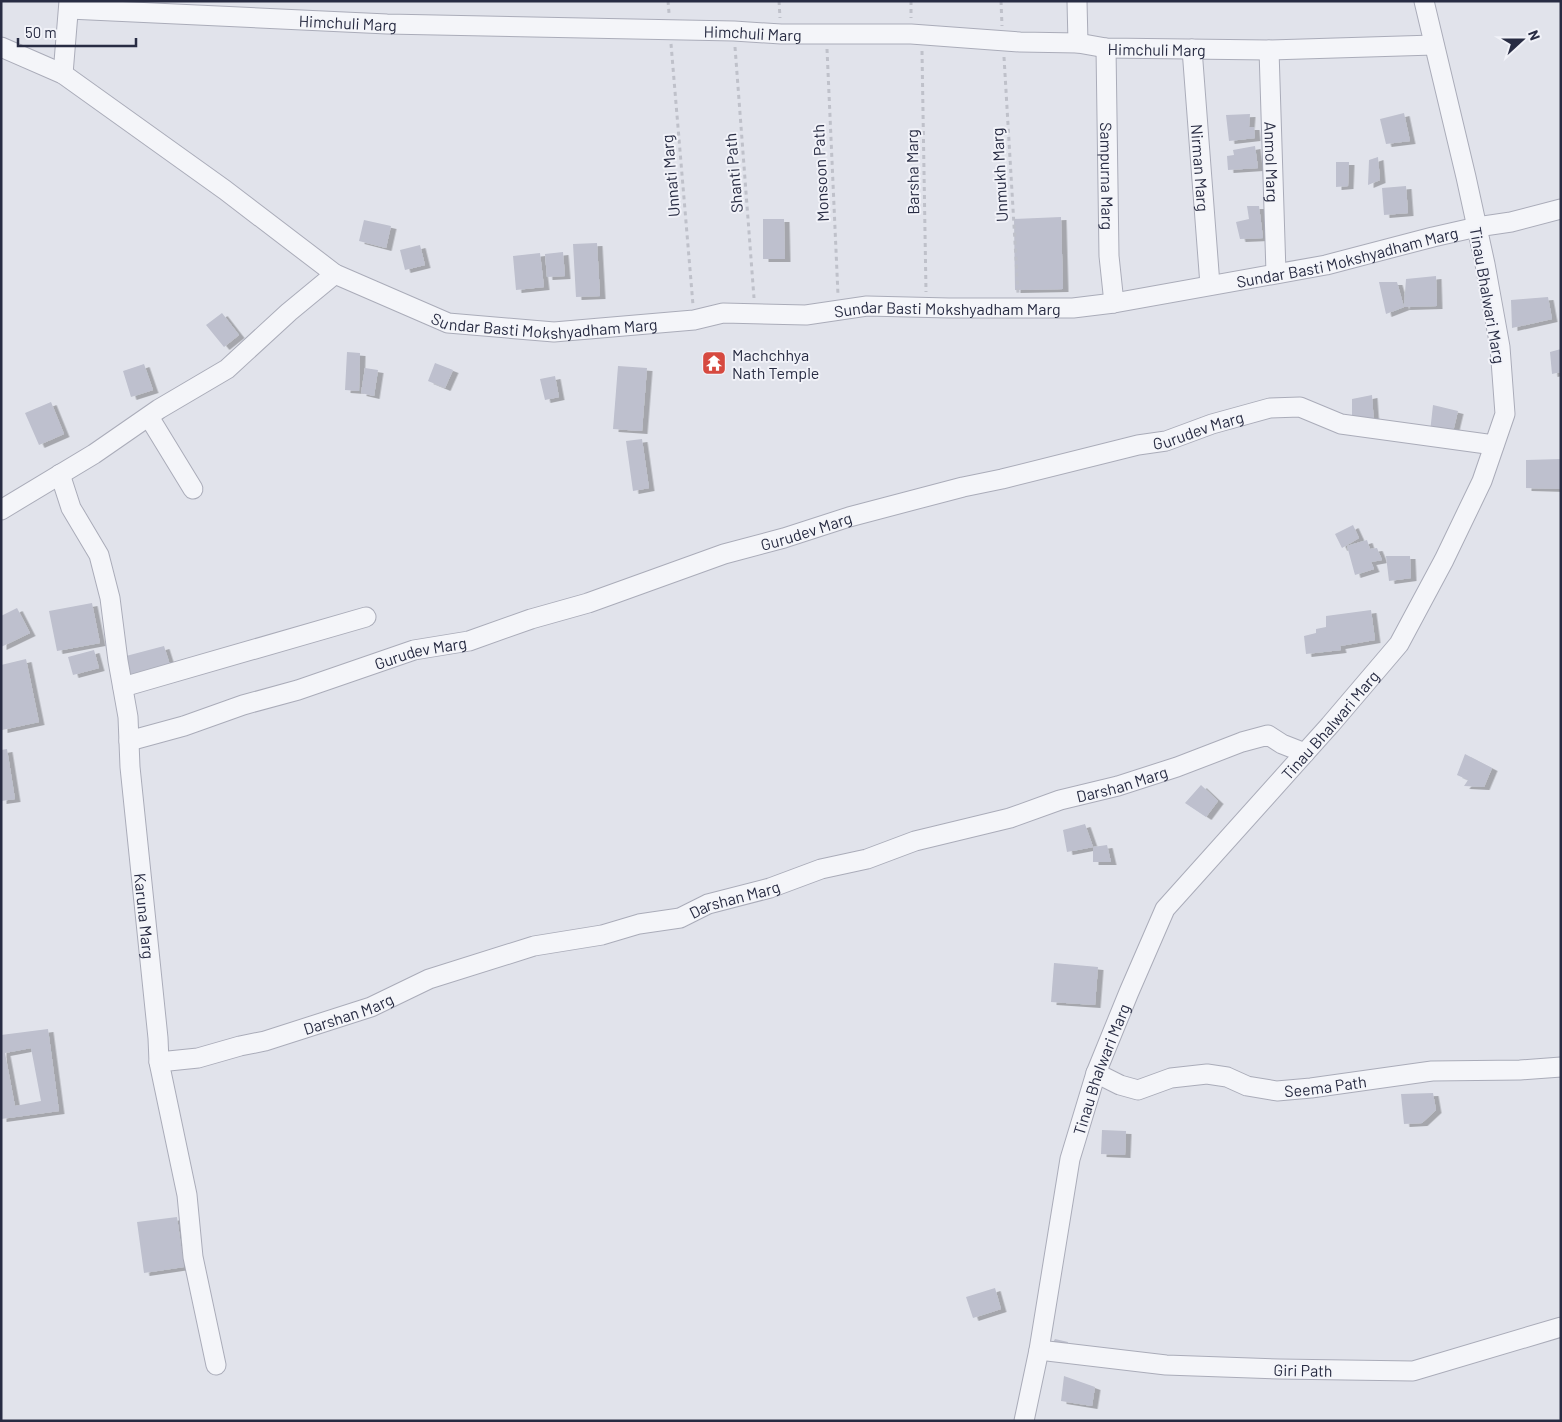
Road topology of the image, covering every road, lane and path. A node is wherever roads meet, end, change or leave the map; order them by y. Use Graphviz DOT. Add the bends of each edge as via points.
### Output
graph roads {
  1 [pos="1001,1"];
  2 [pos="1077,1"];
  3 [pos="1424,1"];
  4 [pos="69,5"];
  5 [pos="670,30"];
  6 [pos="734,31"];
  7 [pos="826,34"];
  8 [pos="922,36"];
  9 [pos="1003,40"];
  10 [pos="1078,43"];
  11 [pos="1434,45"];
  12 [pos="1,47"];
  13 [pos="1106,48"];
  14 [pos="1192,49"];
  15 [pos="1269,50"];
  16 [pos="63,74"];
  17 [pos="1561,209"];
  18 [pos="1477,227"];
  19 [pos="1276,273"];
  20 [pos="335,274"];
  21 [pos="1210,285"];
  22 [pos="1114,303"];
  23 [pos="926,308"];
  24 [pos="1019,308"];
  25 [pos="839,310"];
  26 [pos="755,313"];
  27 [pos="694,320"];
  28 [pos="149,417"];
  29 [pos="1494,445"];
  30 [pos="60,474"];
  31 [pos="193,489"];
  32 [pos="1,510"];
  33 [pos="366,617"];
  34 [pos="123,687"];
  35 [pos="129,741"];
  36 [pos="1305,753"];
  37 [pos="159,1062"];
  38 [pos="1561,1067"];
  39 [pos="1096,1073"];
  40 [pos="1561,1327"];
  41 [pos="1039,1350"];
  42 [pos="216,1365"];
  43 [pos="1024,1421"];
  1 -- 9 [label="path, Unmukh Marg"];
  2 -- 10 [label="street"];
  3 -- 11 [label="street, Tinau Bhalwari Marg"];
  4 -- 5 [label="street, Himchuli Marg" via="387,24"];
  4 -- 16 [label="street"];
  5 -- 6 [label="street, Himchuli Marg"];
  5 -- 27 [label="path, Unnati Marg"];
  6 -- 7 [label="street, Himchuli Marg"];
  6 -- 26 [label="path, Shanti Path"];
  7 -- 8 [label="street, Himchuli Marg"];
  7 -- 25 [label="path, Monsoon Path"];
  8 -- 9 [label="street, Himchuli Marg"];
  8 -- 23 [label="path, Barsha Marg"];
  9 -- 10 [label="street, Himchuli Marg"];
  9 -- 24 [label="path, Unmukh Marg"];
  10 -- 13 [label="street, Himchuli Marg"];
  11 -- 15 [label="street, Himchuli Marg"];
  11 -- 18 [label="street, Tinau Bhalwari Marg"];
  12 -- 16 [label="street, Sundar Basti Mokshyadham Marg"];
  13 -- 14 [label="street, Himchuli Marg"];
  13 -- 22 [label="street, Sampurna Marg" via="1109,256"];
  14 -- 15 [label="street, Himchuli Marg"];
  14 -- 21 [label="street, Nirman Marg"];
  15 -- 19 [label="street, Anmol Marg"];
  16 -- 20 [label="street, Sundar Basti Mokshyadham Marg" via="225,190"];
  17 -- 18 [label="street, Sundar Basti Mokshyadham Marg"];
  18 -- 19 [label="street, Sundar Basti Mokshyadham Marg" via="1326,265"];
  18 -- 29 [label="street, Tinau Bhalwari Marg" via="1500,347 1504,414"];
  19 -- 21 [label="street, Sundar Basti Mokshyadham Marg"];
  20 -- 27 [label="street, Sundar Basti Mokshyadham Marg" via="448,323 554,332"];
  20 -- 28 [label="street" via="227,369"];
  21 -- 22 [label="street, Sundar Basti Mokshyadham Marg"];
  22 -- 24 [label="street, Sundar Basti Mokshyadham Marg" via="1073,308"];
  23 -- 24 [label="street, Sundar Basti Mokshyadham Marg"];
  23 -- 25 [label="street, Sundar Basti Mokshyadham Marg" via="867,306"];
  25 -- 26 [label="street, Sundar Basti Mokshyadham Marg" via="806,315"];
  26 -- 27 [label="street, Sundar Basti Mokshyadham Marg" via="723,313"];
  28 -- 30 [label="street"];
  28 -- 31 [label="street"];
  29 -- 35 [label="street, Gurudev Marg" via="1341,424 1300,407 1270,408 1166,441 1138,445 848,517 724,554 469,641 414,650 298,690"];
  29 -- 36 [label="street, Tinau Bhalwari Marg" via="1482,481 1399,644"];
  30 -- 32 [label="street"];
  30 -- 34 [label="street, Karuna Marg" via="71,508 99,555 110,598"];
  33 -- 34 [label="street"];
  34 -- 35 [label="street, Karuna Marg"];
  35 -- 37 [label="street, Karuna Marg"];
  36 -- 37 [label="street, Darshan Marg" via="1268,735 1242,742 1118,786 1060,800 1010,818 915,841 867,859 821,869 770,888 708,904 680,918 534,946 429,979 371,1007 265,1041 198,1058"];
  36 -- 39 [label="street, Tinau Bhalwari Marg" via="1165,909"];
  37 -- 42 [label="street, Karuna Marg" via="187,1195 193,1256"];
  38 -- 39 [label="street, Seema Path" via="1432,1071 1277,1091 1207,1074 1171,1078 1138,1090"];
  39 -- 41 [label="street, Tinau Bhalwari Marg" via="1070,1159"];
  40 -- 41 [label="street, Giri Path" via="1413,1371 1166,1365"];
  41 -- 43 [label="street, Tinau Bhalwari Marg"];
}
